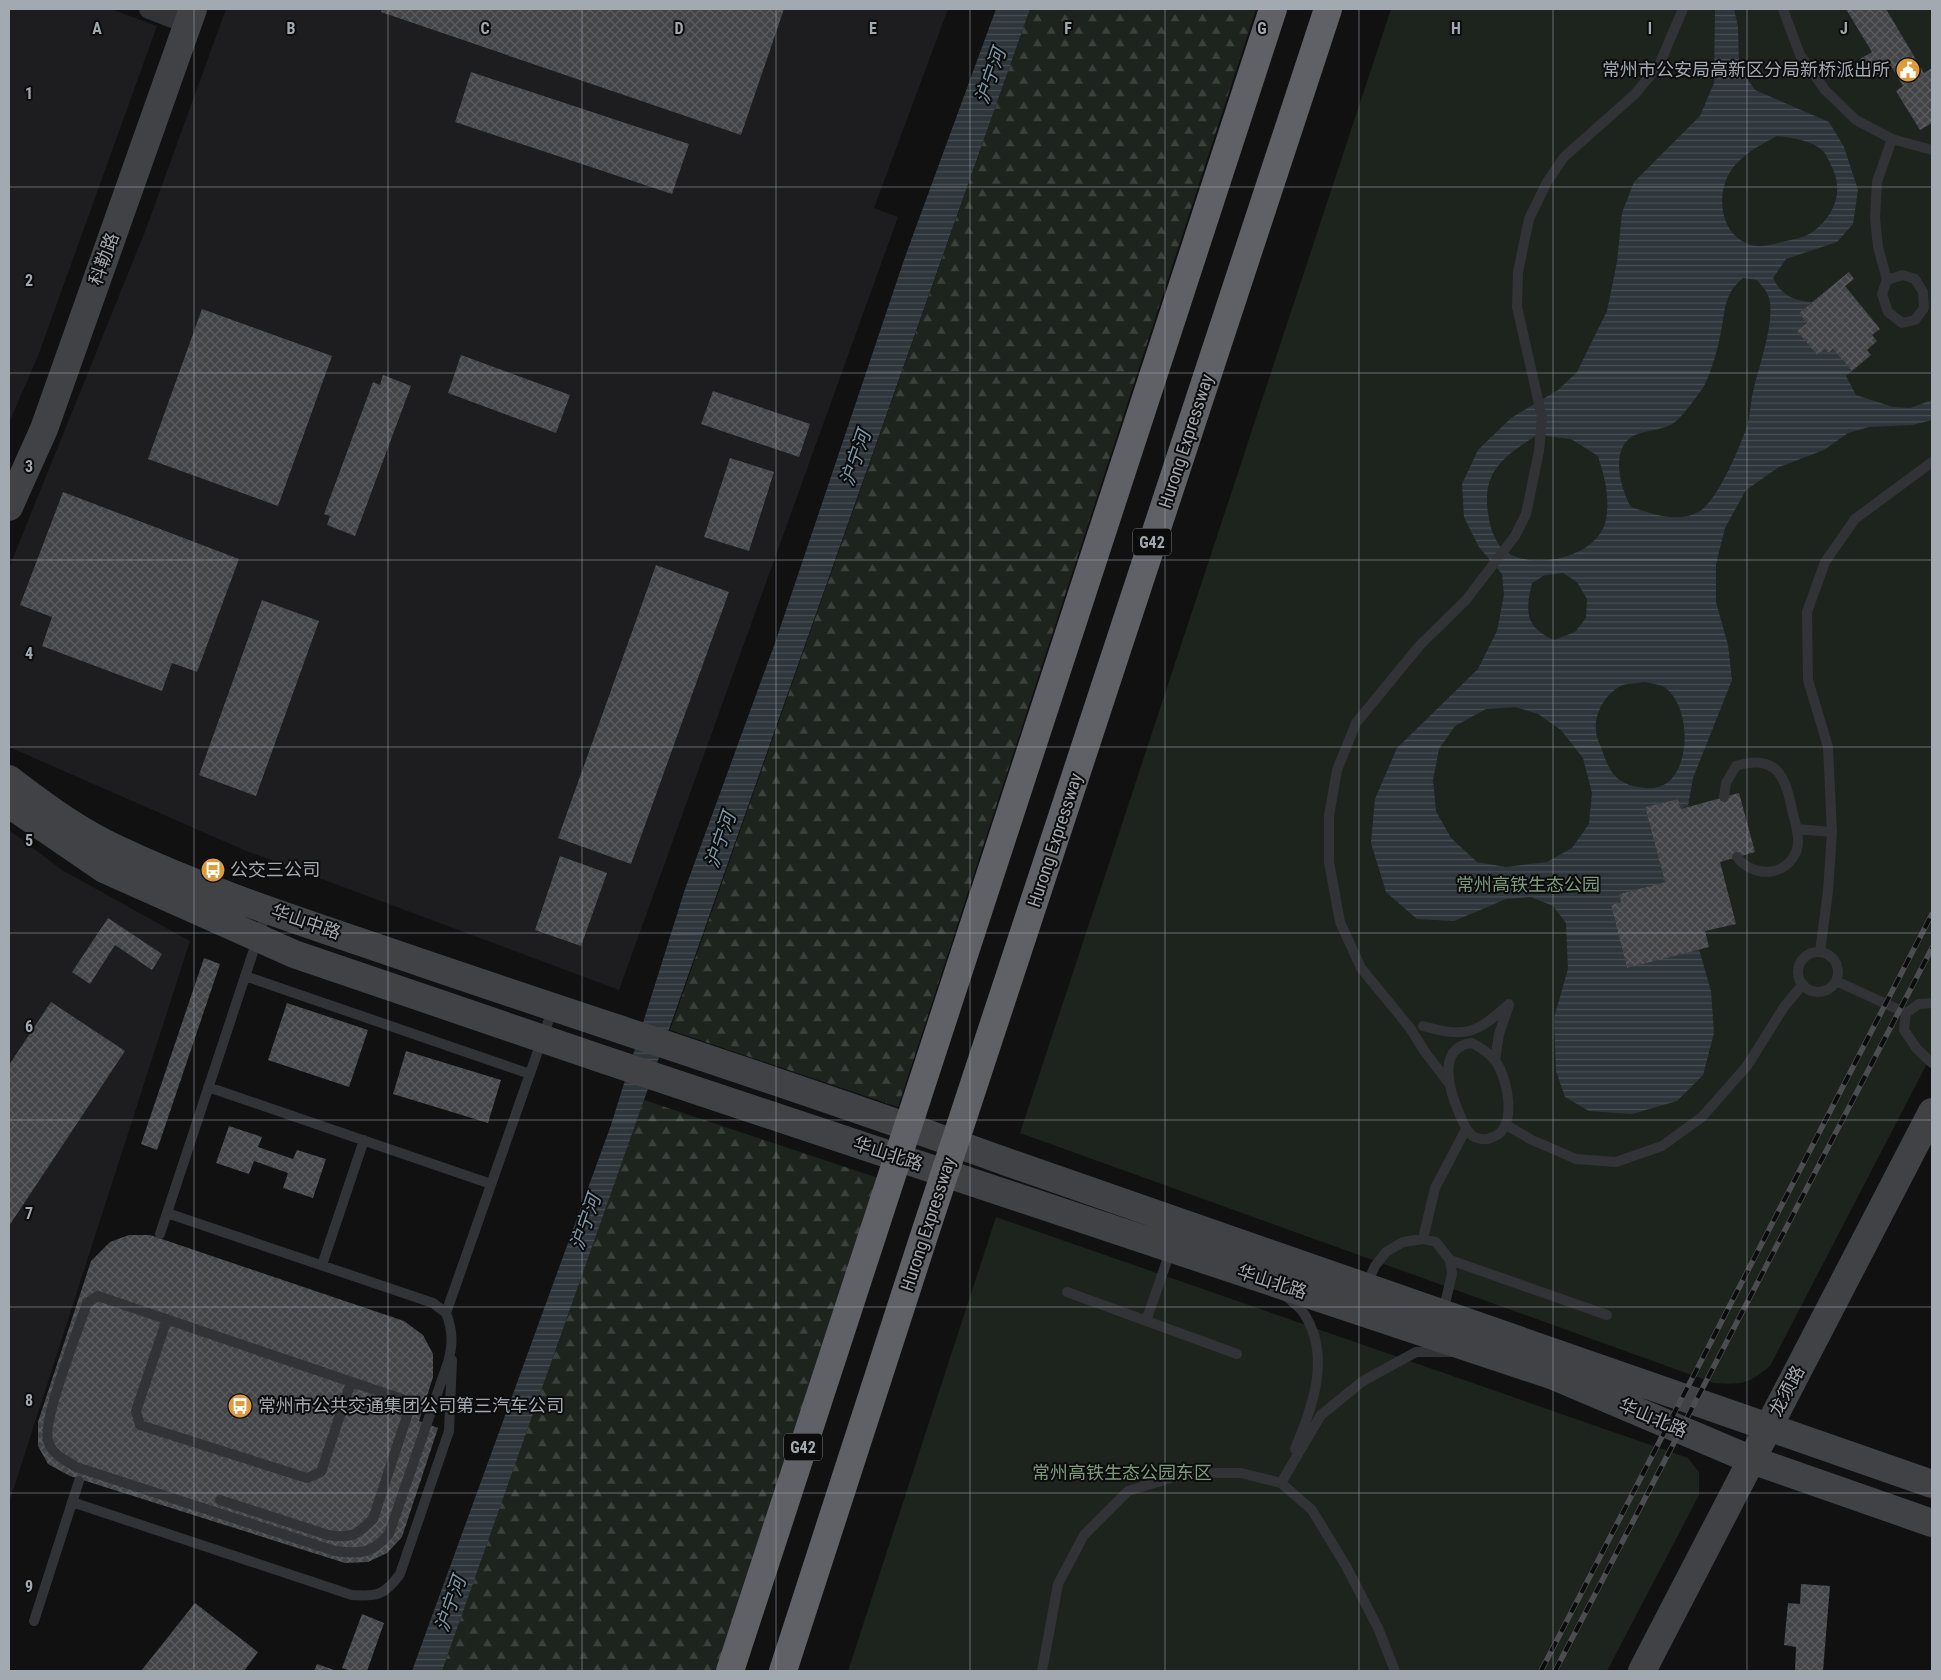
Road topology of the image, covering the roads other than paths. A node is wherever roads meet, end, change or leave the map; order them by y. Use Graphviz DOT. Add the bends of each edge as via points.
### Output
graph roads {
  1 [pos="149,9"];
  2 [pos="1272,9"];
  3 [pos="1328,9"];
  4 [pos="1683,9"];
  5 [pos="1782,9"];
  6 [pos="190,16"];
  7 [pos="1892,139"];
  8 [pos="1932,150"];
  9 [pos="1887,280"];
  10 [pos="1928,304"];
  11 [pos="1932,462"];
  12 [pos="9,507"];
  13 [pos="9,779"];
  14 [pos="1724,796"];
  15 [pos="9,804"];
  16 [pos="1797,829"];
  17 [pos="1832,832"];
  18 [pos="1737,856"];
  19 [pos="267,909"];
  20 [pos="258,937"];
  21 [pos="1820,952"];
  22 [pos="245,976"];
  23 [pos="1836,981"];
  24 [pos="1803,984"];
  25 [pos="1932,1004"];
  26 [pos="553,1007"];
  27 [pos="1398,1012"];
  28 [pos="1906,1013"];
  29 [pos="1423,1026"];
  30 [pos="619,1029"];
  31 [pos="1469,1032"];
  32 [pos="542,1038"];
  33 [pos="1459,1040"];
  34 [pos="1472,1043"];
  35 [pos="1453,1052"];
  36 [pos="605,1060"];
  37 [pos="1495,1060"];
  38 [pos="1932,1063"];
  39 [pos="530,1074"];
  40 [pos="1448,1082"];
  41 [pos="208,1087"];
  42 [pos="1932,1112"];
  43 [pos="1506,1125"];
  44 [pos="1466,1129"];
  45 [pos="364,1140"];
  46 [pos="491,1184"];
  47 [pos="167,1213"];
  48 [pos="160,1234"];
  49 [pos="1423,1239"];
  50 [pos="1171,1248"];
  51 [pos="1450,1260"];
  52 [pos="322,1265"];
  53 [pos="1269,1281"];
  54 [pos="1366,1286"];
  55 [pos="1067,1292"];
  56 [pos="446,1313"];
  57 [pos="1442,1313"];
  58 [pos="1607,1315"];
  59 [pos="166,1319"];
  60 [pos="1146,1321"];
  61 [pos="453,1345"];
  62 [pos="1481,1352"];
  63 [pos="1237,1354"];
  64 [pos="351,1382"];
  65 [pos="1768,1427"];
  66 [pos="1752,1460"];
  67 [pos="79,1481"];
  68 [pos="1281,1483"];
  69 [pos="1932,1484"];
  70 [pos="72,1502"];
  71 [pos="215,1512"];
  72 [pos="1932,1523"];
  73 [pos="34,1621"];
  74 [pos="730,1671"];
  75 [pos="783,1671"];
  76 [pos="1042,1671"];
  77 [pos="1395,1671"];
  78 [pos="1642,1671"];
  1 -- 6 [label="street"];
  2 -- 74 [label="highway, G42"];
  3 -- 75 [label="highway, Hurong Expressway / G42"];
  4 -- 27 [label="lane" via="1659,65 1634,94 1564,157 1546,182 1529,219 1518,272 1517,307 1542,417 1540,451 1526,514 1515,536 1466,600 1420,645 1356,722 1337,770 1329,816 1329,862 1340,922 1361,968"];
  5 -- 7 [label="lane" via="1800,55 1825,90 1856,120"];
  6 -- 12 [label="main road, 科勒路" via="44,429"];
  7 -- 8 [label="lane"];
  7 -- 9 [label="lane" via="1877,182 1875,218 1878,247"];
  9 -- 10 [label="lane" via="1903,275 1915,278"];
  9 -- 10 [label="lane" via="1882,294 1888,312 1902,323 1914,320"];
  11 -- 17 [label="lane" via="1855,520 1825,562 1807,612 1808,680 1828,747"];
  13 -- 19 [label="main road, 华山中路" via="52,812 116,848"];
  14 -- 16 [label="lane" via="1726,783 1736,766 1752,760 1773,767 1786,782"];
  15 -- 20 [label="main road, 华山中路" via="104,869"];
  16 -- 17 [label="lane"];
  16 -- 18 [label="lane" via="1797,851 1784,867 1771,873 1755,870"];
  17 -- 21 [label="lane"];
  19 -- 20 [label="lane"];
  19 -- 26 [label="main road, 华山中路"];
  20 -- 22 [label="lane"];
  20 -- 32 [label="main road, 华山中路" via="294,954"];
  21 -- 23 [label="lane" via="1836,962"];
  21 -- 24 [label="lane" via="1808,955 1800,965"];
  22 -- 39 [label="lane"];
  22 -- 41 [label="lane"];
  23 -- 24 [label="lane" via="1820,992"];
  23 -- 28 [label="lane"];
  24 -- 43 [label="lane" via="1784,1007 1747,1066 1702,1117 1662,1146 1616,1162 1576,1159"];
  25 -- 28 [label="lane" via="1918,1004"];
  26 -- 30 [label="main road, 华山中路"];
  26 -- 32 [label="lane"];
  27 -- 29 [label="lane"];
  27 -- 40 [label="lane"];
  28 -- 38 [label="lane" via="1904,1030"];
  29 -- 31 [label="lane" via="1450,1034"];
  29 -- 33 [label="lane"];
  30 -- 54 [label="main road, 华山北路" via="868,1112"];
  31 -- 33 [label="lane"];
  31 -- 37 [label="lane" via="1490,1021 1509,1004"];
  32 -- 36 [label="main road, 华山中路"];
  32 -- 39 [label="lane"];
  33 -- 34 [label="lane"];
  33 -- 35 [label="lane"];
  34 -- 35 [label="lane" via="1462,1044"];
  34 -- 37 [label="lane"];
  35 -- 40 [label="lane" via="1448,1066"];
  36 -- 50 [label="main road, 华山北路"];
  37 -- 43 [label="lane" via="1508,1095"];
  39 -- 46 [label="lane"];
  40 -- 44 [label="lane"];
  41 -- 45 [label="lane"];
  41 -- 47 [label="lane"];
  42 -- 65 [label="main road, 龙须路"];
  43 -- 44 [label="lane" via="1497,1136 1485,1140 1474,1137"];
  44 -- 49 [label="lane" via="1435,1188"];
  45 -- 46 [label="lane"];
  45 -- 52 [label="lane"];
  46 -- 56 [label="lane"];
  47 -- 48 [label="lane"];
  47 -- 52 [label="lane"];
  49 -- 51 [label="lane" via="1436,1242"];
  49 -- 54 [label="lane" via="1403,1242 1386,1252"];
  50 -- 53 [label="main road, 华山北路"];
  50 -- 60 [label="lane"];
  51 -- 57 [label="lane" via="1452,1274"];
  51 -- 58 [label="lane"];
  52 -- 56 [label="lane" via="434,1303"];
  53 -- 62 [label="main road, 华山北路"];
  53 -- 68 [label="lane" via="1303,1311 1317,1342 1317,1389"];
  54 -- 57 [label="main road, 华山北路"];
  55 -- 60 [label="lane"];
  56 -- 61 [label="lane"];
  57 -- 65 [label="main road, 华山北路"];
  59 -- 64 [label="lane"];
  59 -- 64 [label="lane" via="136,1411 140,1425 308,1478 321,1472"];
  59 -- 71 [label="lane" via="98,1296 87,1303 49,1418 48,1440 57,1455 76,1467"];
  60 -- 63 [label="lane"];
  61 -- 70 [label="lane" via="449,1430 400,1574 389,1589 371,1597 352,1594"];
  61 -- 71 [label="lane" via="389,1534 377,1548 357,1554 335,1551"];
  62 -- 66 [label="main road, 华山北路" via="1554,1376"];
  62 -- 68 [label="lane" via="1416,1352 1363,1381 1321,1415"];
  64 -- 71 [label="lane" via="402,1399 408,1413 373,1519 361,1532 344,1538 328,1535 221,1497"];
  65 -- 66 [label="main road, 龙须路"];
  65 -- 69 [label="main road, 华山北路"];
  66 -- 72 [label="main road, 华山北路"];
  66 -- 78 [label="main road, 龙须路"];
  67 -- 70 [label="lane"];
  68 -- 76 [label="lane" via="1241,1473 1187,1473 1128,1491 1084,1535 1058,1584"];
  68 -- 77 [label="lane" via="1312,1510 1346,1566 1378,1628"];
  70 -- 73 [label="lane"];
}
